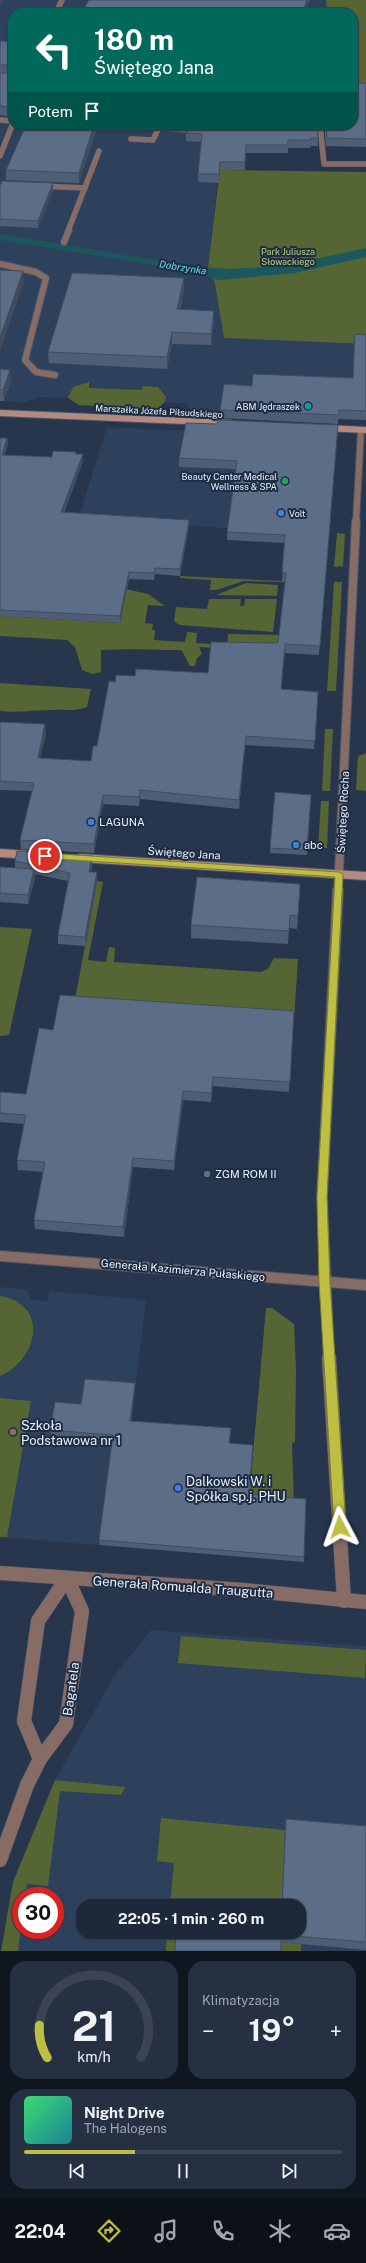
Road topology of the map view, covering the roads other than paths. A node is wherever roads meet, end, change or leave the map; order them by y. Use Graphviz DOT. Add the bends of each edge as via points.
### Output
graph roads {
  1 [pos="10,130"];
  2 [pos="158,130"];
  3 [pos="321,130"];
  4 [pos="131,139"];
  5 [pos="99,151"];
  6 [pos="0,156"];
  7 [pos="366,164"];
  8 [pos="31,185"];
  9 [pos="84,188"];
  10 [pos="64,242"];
  11 [pos="0,264"];
  12 [pos="55,375"];
  13 [pos="0,413"];
  14 [pos="237,424"];
  15 [pos="312,427"];
  16 [pos="364,430"];
  17 [pos="361,525"];
  18 [pos="0,853"];
  19 [pos="39,856"];
  20 [pos="70,858"];
  21 [pos="339,874"];
  22 [pos="366,876"];
  23 [pos="0,1256"];
  24 [pos="324,1282"];
  25 [pos="366,1285"];
  26 [pos="0,1573"];
  27 [pos="67,1578"];
  28 [pos="344,1600"];
  29 [pos="366,1602"];
  30 [pos="40,1759"];
  31 [pos="0,1860"];
  1 -- 6 [label="street"];
  2 -- 4 [label="street" via="153,140"];
  3 -- 7 [label="street" via="324,164"];
  5 -- 9 [label="street"];
  8 -- 9 [label="street"];
  9 -- 10 [label="street"];
  11 -- 12 [label="street" via="36,272 46,278 25,360 36,372"];
  13 -- 14 [label="street, Marszałka Józefa Piłsudskiego"];
  15 -- 16 [label="street"];
  16 -- 17 [label="street, Świętego Rocha"];
  17 -- 21 [label="street, Świętego Rocha"];
  18 -- 19 [label="street"];
  20 -- 21 [label="street, Świętego Jana"];
  21 -- 22 [label="street, Świętego Jana"];
  21 -- 24 [label="street, Świętego Rocha" via="322,1197"];
  23 -- 24 [label="street, Generała Kazimierza Pułaskiego"];
  24 -- 25 [label="street, Generała Kazimierza Pułaskiego"];
  24 -- 28 [label="street, Świętego Rocha"];
  26 -- 27 [label="street, Generała Romualda Traugutta"];
  27 -- 28 [label="street, Generała Romualda Traugutta"];
  27 -- 30 [label="street, Bagatela" via="82,1611 66,1724"];
  27 -- 30 [label="street" via="38,1621 24,1721"];
  28 -- 29 [label="street, Generała Romualda Traugutta"];
  30 -- 31 [label="street, Bagatela" via="27,1785"];
}
